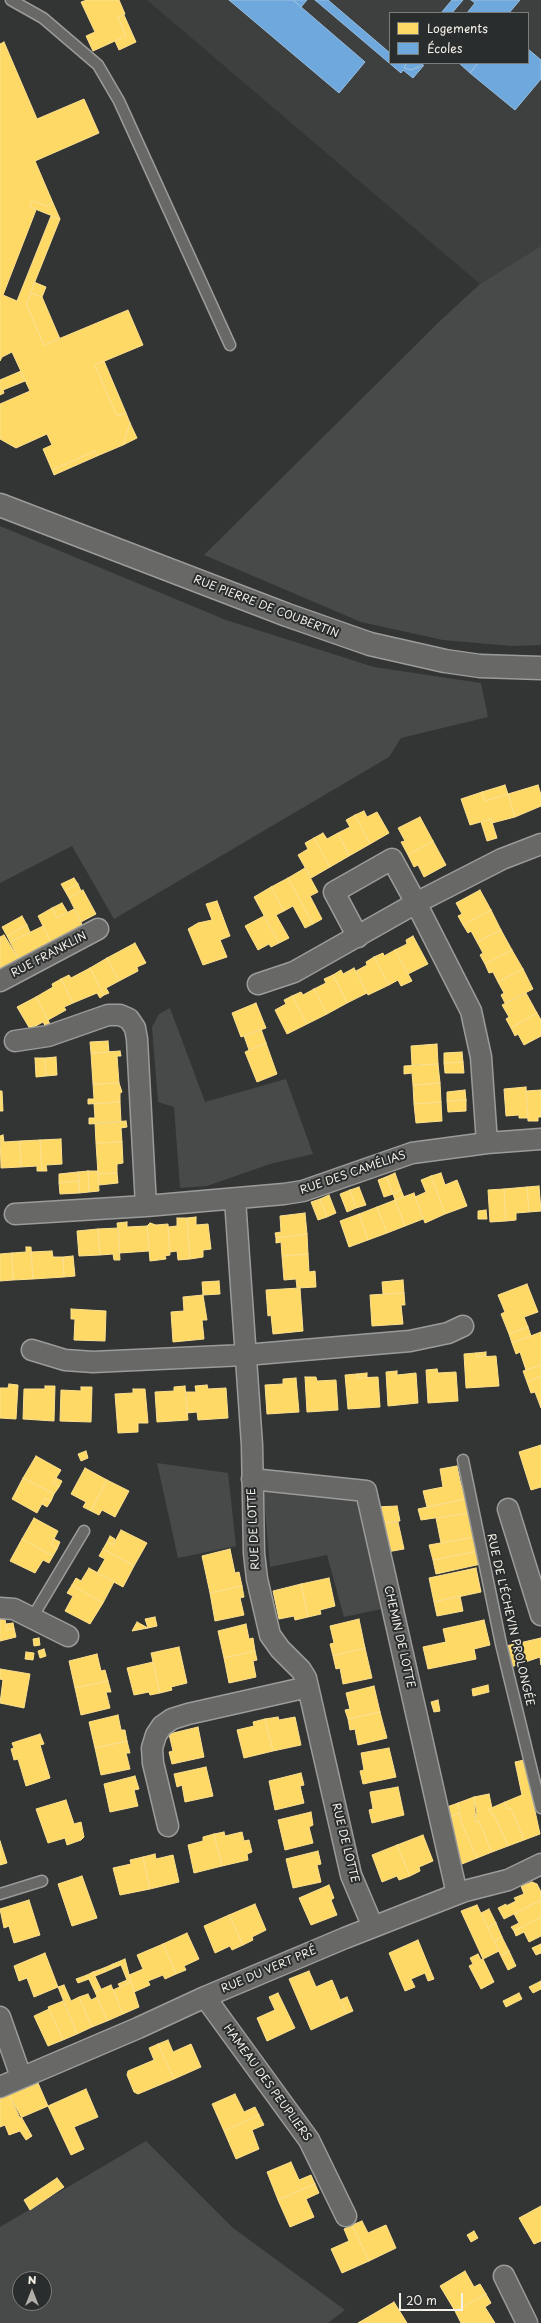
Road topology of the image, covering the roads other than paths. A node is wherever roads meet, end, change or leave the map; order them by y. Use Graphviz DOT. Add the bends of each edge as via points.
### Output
graph roads {
  1 [pos="11,0"];
  2 [pos="230,345"];
  3 [pos="0,505"];
  4 [pos="541,668"];
  5 [pos="541,844"];
  6 [pos="416,903"];
  7 [pos="98,929"];
  8 [pos="358,937"];
  9 [pos="0,981"];
  10 [pos="258,984"];
  11 [pos="15,1041"];
  12 [pos="541,1139"];
  13 [pos="487,1143"];
  14 [pos="234,1199"];
  15 [pos="146,1206"];
  16 [pos="15,1214"];
  17 [pos="463,1326"];
  18 [pos="32,1350"];
  19 [pos="245,1355"];
  20 [pos="463,1460"];
  21 [pos="252,1479"];
  22 [pos="508,1509"];
  23 [pos="84,1531"];
  24 [pos="0,1608"];
  25 [pos="540,1609"];
  26 [pos="32,1618"];
  27 [pos="68,1636"];
  28 [pos="308,1687"];
  29 [pos="541,1808"];
  30 [pos="168,1826"];
  31 [pos="541,1864"];
  32 [pos="42,1881"];
  33 [pos="0,1894"];
  34 [pos="457,1894"];
  35 [pos="373,1927"];
  36 [pos="205,1997"];
  37 [pos="0,2017"];
  38 [pos="21,2078"];
  39 [pos="0,2087"];
  40 [pos="346,2216"];
  41 [pos="504,2276"];
  42 [pos="527,2323"];
  1 -- 2 [label="lane" via="43,18 98,65 119,101"];
  3 -- 4 [label="street, RUE PIERRE DE COUBERTIN" via="287,615 370,644 480,666"];
  5 -- 6 [label="street" via="502,859"];
  6 -- 8 [label="street"];
  6 -- 8 [label="street" via="392,859 334,892"];
  6 -- 13 [label="street" via="471,1011 481,1056"];
  7 -- 9 [label="street, RUE FRANKLIN"];
  8 -- 10 [label="street" via="294,972"];
  11 -- 15 [label="street" via="48,1036 108,1016 120,1015 129,1019 135,1028 137,1039"];
  12 -- 13 [label="street, RUE DES CAMÉLIAS"];
  13 -- 14 [label="street, RUE DES CAMÉLIAS" via="412,1153 303,1191"];
  14 -- 15 [label="street, RUE DES CAMÉLIAS"];
  14 -- 19 [label="street, RUE DE LOTTE"];
  15 -- 16 [label="street, RUE DES CAMÉLIAS"];
  17 -- 19 [label="street" via="410,1341"];
  18 -- 19 [label="street" via="65,1360 94,1362"];
  19 -- 21 [label="street, RUE DE LOTTE"];
  20 -- 29 [label="lane, RUE DE L'ÉCHEVIN PROLONGÉE" via="501,1644"];
  21 -- 28 [label="street, RUE DE LOTTE" via="255,1564 267,1624 274,1642 301,1670"];
  21 -- 34 [label="street, CHEMIN DE LOTTE" via="366,1491"];
  22 -- 25 [label="street"];
  23 -- 26 [label="lane"];
  24 -- 26 [label="street" via="14,1609"];
  26 -- 27 [label="street"];
  28 -- 30 [label="street" via="188,1714 172,1719 162,1726 152,1748 153,1763"];
  28 -- 35 [label="street, RUE DE LOTTE" via="351,1875"];
  31 -- 34 [label="street, RUE DU VERT PRÉ" via="508,1880"];
  32 -- 33 [label="lane"];
  34 -- 35 [label="street, RUE DU VERT PRÉ"];
  35 -- 36 [label="street, RUE DU VERT PRÉ"];
  36 -- 38 [label="street, RUE DU VERT PRÉ"];
  36 -- 40 [label="street, HAMEAU DES PEUPLIERS" via="309,2140"];
  37 -- 38 [label="street"];
  38 -- 39 [label="street, RUE DU VERT PRÉ"];
  41 -- 42 [label="street"];
}
